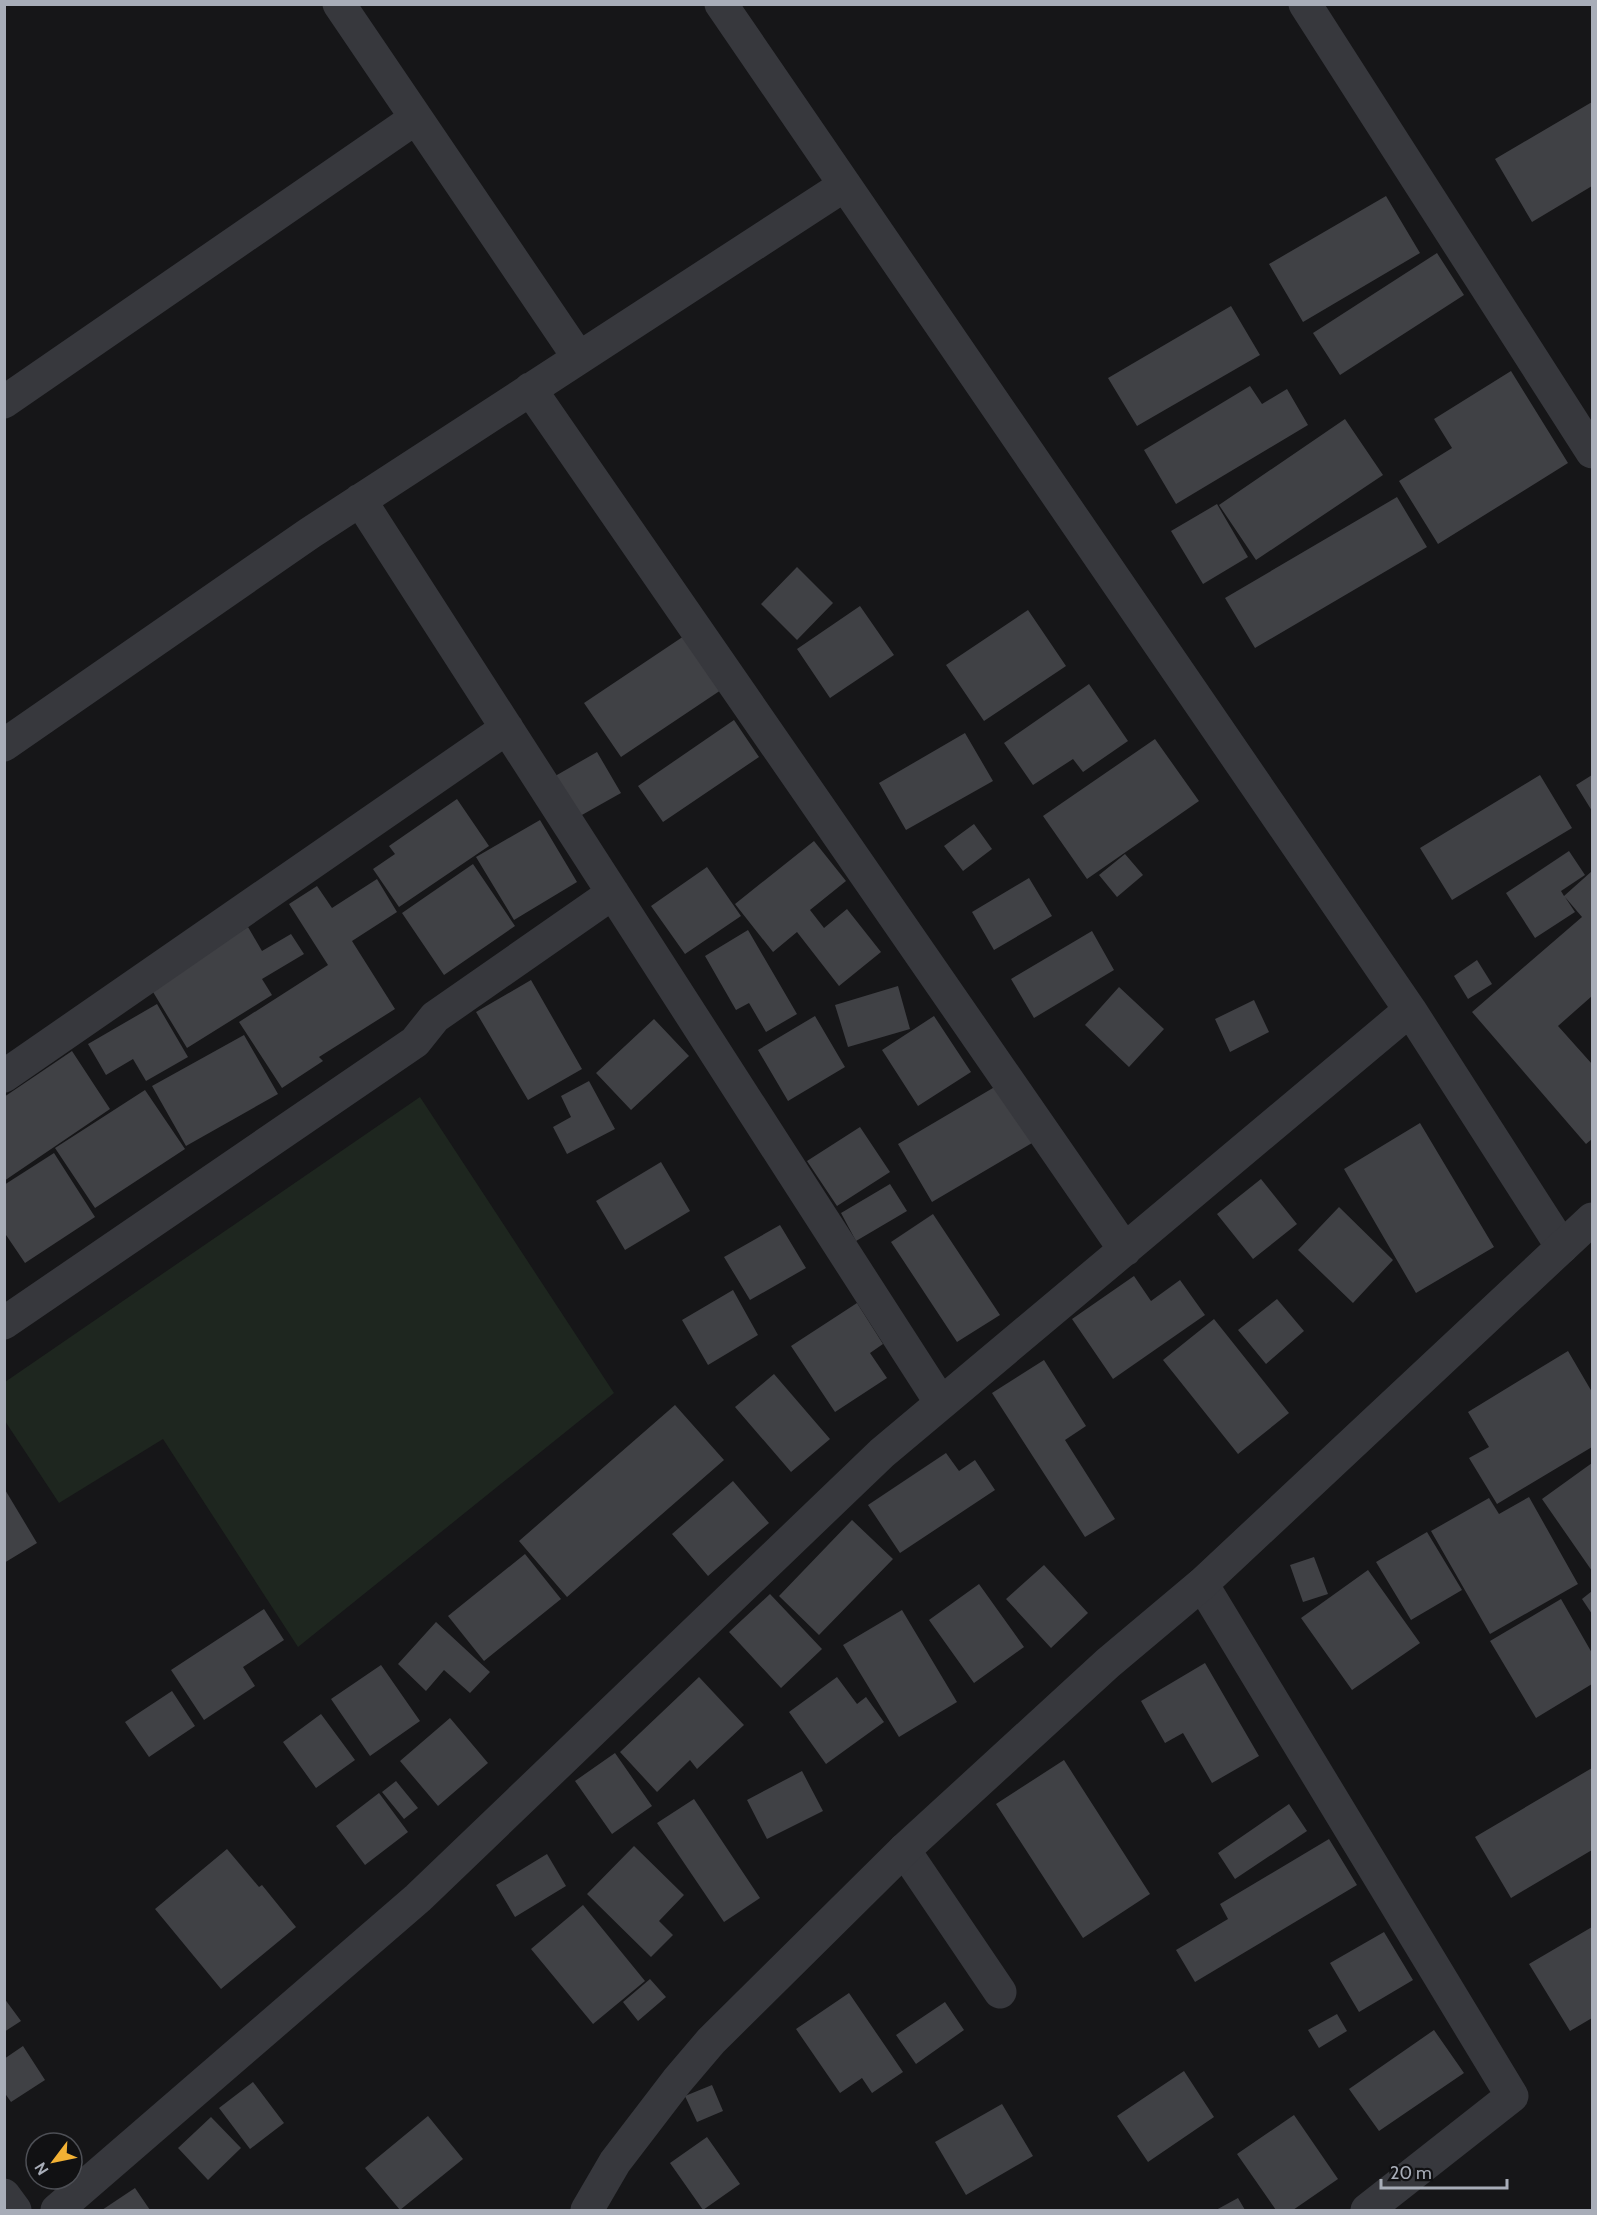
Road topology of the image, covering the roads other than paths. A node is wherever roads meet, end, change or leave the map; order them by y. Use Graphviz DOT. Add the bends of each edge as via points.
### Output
graph roads {
  1 [pos="339,4"];
  2 [pos="721,4"];
  3 [pos="1305,4"];
  4 [pos="416,118"];
  5 [pos="845,185"];
  6 [pos="579,358"];
  7 [pos="530,389"];
  8 [pos="4,402"];
  9 [pos="1593,452"];
  10 [pos="360,500"];
  11 [pos="507,728"];
  12 [pos="4,745"];
  13 [pos="613,893"];
  14 [pos="1410,1010"];
  15 [pos="4,1076"];
  16 [pos="1593,1219"];
  17 [pos="1562,1247"];
  18 [pos="1125,1250"];
  19 [pos="4,1323"];
  20 [pos="941,1403"];
  21 [pos="1202,1584"];
  22 [pos="904,1850"];
  23 [pos="1000,1992"];
  24 [pos="4,2194"];
  25 [pos="15,2211"];
  26 [pos="57,2211"];
  27 [pos="587,2211"];
  28 [pos="1367,2211"];
  1 -- 4 [label="street"];
  2 -- 5 [label="street"];
  3 -- 9 [label="street"];
  4 -- 6 [label="street"];
  4 -- 8 [label="street"];
  5 -- 6 [label="street"];
  5 -- 14 [label="street"];
  6 -- 7 [label="street"];
  7 -- 10 [label="street"];
  7 -- 18 [label="street"];
  10 -- 11 [label="street"];
  10 -- 12 [label="street"];
  11 -- 13 [label="street"];
  11 -- 15 [label="street"];
  13 -- 19 [label="street" via="435,1017 415,1042"];
  13 -- 20 [label="street"];
  14 -- 17 [label="street"];
  14 -- 18 [label="street"];
  16 -- 17 [label="street"];
  17 -- 21 [label="street"];
  18 -- 20 [label="street"];
  20 -- 26 [label="street" via="882,1453 418,1898"];
  21 -- 22 [label="street" via="1108,1663"];
  21 -- 28 [label="street" via="1512,2096"];
  22 -- 23 [label="street"];
  22 -- 27 [label="street" via="711,2041 615,2162"];
  24 -- 25 [label="street"];
}
